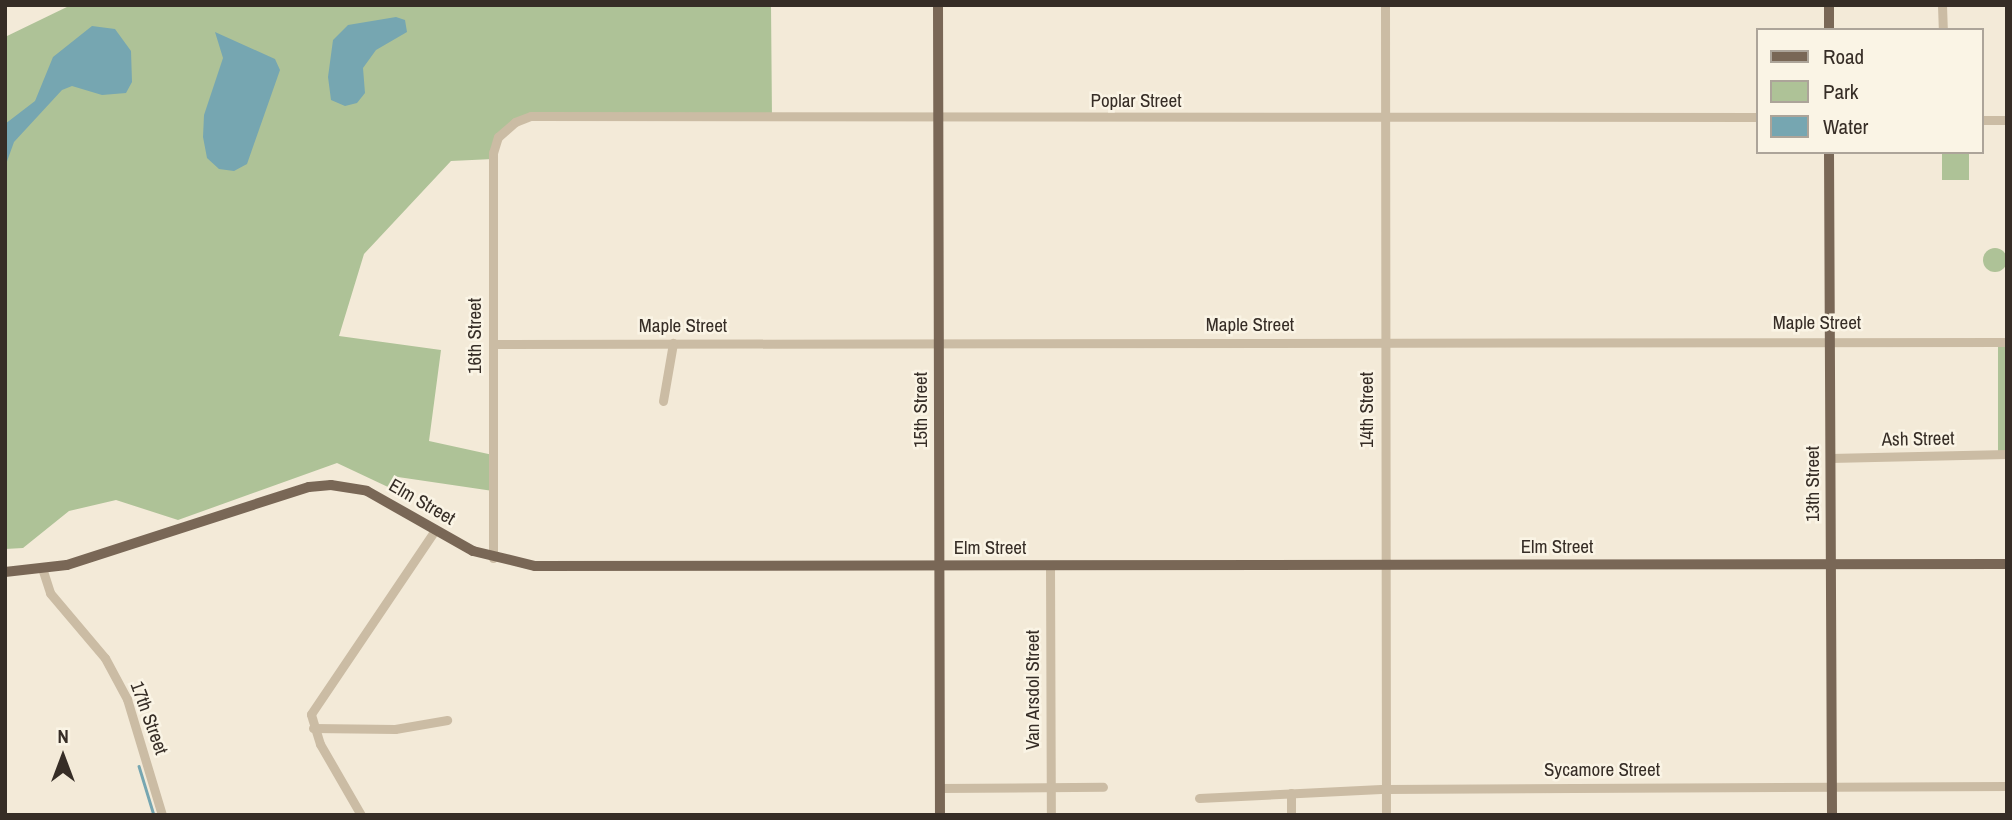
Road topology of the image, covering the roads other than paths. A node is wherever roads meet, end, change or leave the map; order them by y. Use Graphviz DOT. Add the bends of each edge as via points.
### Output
graph roads {
  1 [pos="938,5"];
  2 [pos="1385,5"];
  3 [pos="1829,5"];
  4 [pos="1942,5"];
  5 [pos="1829,28"];
  6 [pos="1943,28"];
  7 [pos="1756,117"];
  8 [pos="1385,119"];
  9 [pos="939,120"];
  10 [pos="1984,120"];
  11 [pos="2007,120"];
  12 [pos="515,122"];
  13 [pos="1829,154"];
  14 [pos="1830,341"];
  15 [pos="2007,342"];
  16 [pos="673,343"];
  17 [pos="938,343"];
  18 [pos="1385,343"];
  19 [pos="492,344"];
  20 [pos="663,401"];
  21 [pos="2007,454"];
  22 [pos="1830,458"];
  23 [pos="435,530"];
  24 [pos="493,558"];
  25 [pos="1384,564"];
  26 [pos="2007,564"];
  27 [pos="939,565"];
  28 [pos="1050,565"];
  29 [pos="1831,565"];
  30 [pos="43,571"];
  31 [pos="5,572"];
  32 [pos="447,720"];
  33 [pos="313,728"];
  34 [pos="1832,786"];
  35 [pos="2007,786"];
  36 [pos="1051,787"];
  37 [pos="1103,787"];
  38 [pos="940,789"];
  39 [pos="1386,789"];
  40 [pos="1291,793"];
  41 [pos="1199,798"];
  42 [pos="162,815"];
  43 [pos="361,815"];
  44 [pos="940,815"];
  45 [pos="1051,815"];
  46 [pos="1291,815"];
  47 [pos="1386,815"];
  48 [pos="1832,815"];
  1 -- 9 [label="main road, 15th Street"];
  2 -- 8 [label="street, 14th Street"];
  3 -- 5 [label="main road"];
  4 -- 6 [label="street"];
  7 -- 8 [label="street, Poplar Street"];
  8 -- 9 [label="street, Poplar Street"];
  8 -- 18 [label="street, 14th Street"];
  9 -- 12 [label="street, Poplar Street" via="531,116"];
  9 -- 17 [label="main road, 15th Street"];
  10 -- 11 [label="street"];
  12 -- 19 [label="street, 16th Street" via="499,137 493,153"];
  13 -- 14 [label="main road, 13th Street"];
  14 -- 15 [label="street, Maple Street"];
  14 -- 18 [label="street, Maple Street"];
  14 -- 22 [label="main road, 13th Street"];
  16 -- 17 [label="street, Maple Street"];
  16 -- 19 [label="street, Maple Street"];
  16 -- 20 [label="street"];
  17 -- 18 [label="street, Maple Street"];
  17 -- 27 [label="main road, 15th Street"];
  18 -- 25 [label="street, 14th Street"];
  19 -- 24 [label="street, 16th Street"];
  21 -- 22 [label="street, Ash Street"];
  22 -- 29 [label="main road, 13th Street"];
  23 -- 24 [label="main road, Elm Street"];
  23 -- 30 [label="main road, Elm Street" via="367,491 331,485 309,487"];
  23 -- 33 [label="street" via="319,698 312,714"];
  24 -- 27 [label="main road, Elm Street" via="535,566"];
  25 -- 28 [label="main road, Elm Street"];
  25 -- 29 [label="main road, Elm Street"];
  25 -- 39 [label="street, 14th Street"];
  26 -- 29 [label="main road, Elm Street"];
  27 -- 28 [label="main road, Elm Street"];
  27 -- 38 [label="main road, 15th Street"];
  28 -- 36 [label="street, Van Arsdol Street"];
  29 -- 34 [label="main road, 13th Street"];
  30 -- 31 [label="main road, Elm Street"];
  30 -- 42 [label="street, 17th Street" via="50,593 105,658 127,699"];
  32 -- 33 [label="street" via="394,729"];
  33 -- 43 [label="street"];
  34 -- 35 [label="street, Sycamore Street"];
  34 -- 39 [label="street, Sycamore Street"];
  34 -- 48 [label="main road, 13th Street"];
  36 -- 37 [label="street"];
  36 -- 38 [label="street"];
  36 -- 45 [label="street, Van Arsdol Street"];
  38 -- 44 [label="main road, 15th Street"];
  39 -- 40 [label="street, Sycamore Street"];
  39 -- 47 [label="street, 14th Street"];
  40 -- 41 [label="street, Sycamore Street"];
  40 -- 46 [label="street"];
}
